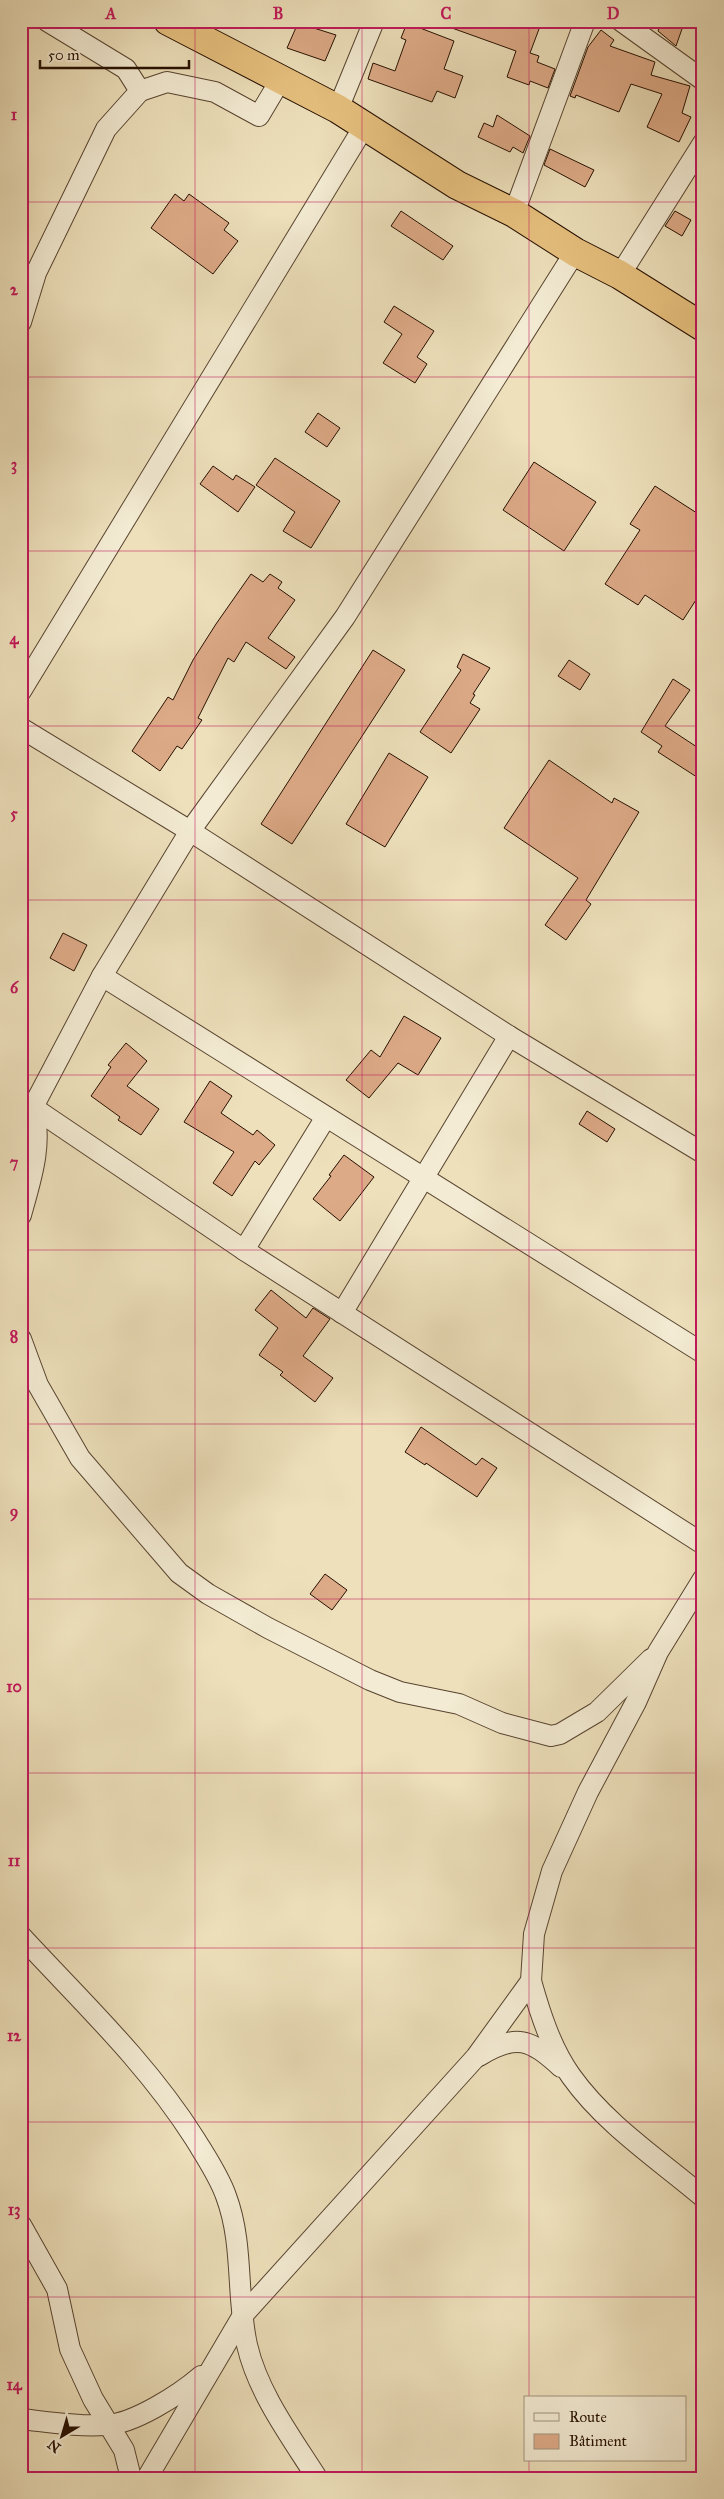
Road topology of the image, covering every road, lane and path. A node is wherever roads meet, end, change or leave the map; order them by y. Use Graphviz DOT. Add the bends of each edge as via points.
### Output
graph roads {
  1 [pos="47,21"];
  2 [pos="168,21"];
  3 [pos="374,21"];
  4 [pos="585,21"];
  5 [pos="621,21"];
  6 [pos="201,28"];
  7 [pos="281,79"];
  8 [pos="703,80"];
  9 [pos="140,91"];
  10 [pos="338,109"];
  11 [pos="365,125"];
  12 [pos="703,143"];
  13 [pos="514,213"];
  14 [pos="575,252"];
  15 [pos="620,274"];
  16 [pos="21,322"];
  17 [pos="703,327"];
  18 [pos="21,691"];
  19 [pos="21,728"];
  20 [pos="190,830"];
  21 [pos="102,976"];
  22 [pos="509,1036"];
  23 [pos="27,1104"];
  24 [pos="326,1117"];
  25 [pos="703,1153"];
  26 [pos="423,1178"];
  27 [pos="21,1215"];
  28 [pos="244,1250"];
  29 [pos="342,1313"];
  30 [pos="21,1339"];
  31 [pos="703,1354"];
  32 [pos="703,1544"];
  33 [pos="703,1579"];
  34 [pos="658,1652"];
  35 [pos="21,1936"];
  36 [pos="531,1981"];
  37 [pos="476,2057"];
  38 [pos="570,2075"];
  39 [pos="703,2197"];
  40 [pos="21,2225"];
  41 [pos="242,2314"];
  42 [pos="212,2367"];
  43 [pos="21,2419"];
  44 [pos="108,2425"];
  45 [pos="131,2478"];
  46 [pos="147,2478"];
  47 [pos="317,2478"];
  1 -- 9 [label="street" via="126,69"];
  2 -- 6 [label="highway"];
  3 -- 10 [label="street"];
  4 -- 13 [label="street"];
  5 -- 8 [label="street"];
  6 -- 7 [label="highway"];
  7 -- 9 [label="street" via="259,116 215,92 177,84 167,82"];
  7 -- 10 [label="highway"];
  9 -- 16 [label="street" via="106,129 36,273"];
  10 -- 11 [label="highway"];
  11 -- 13 [label="highway" via="457,185"];
  11 -- 18 [label="street"];
  12 -- 15 [label="street"];
  13 -- 14 [label="highway"];
  14 -- 15 [label="highway"];
  14 -- 20 [label="street" via="345,617"];
  15 -- 17 [label="highway"];
  19 -- 20 [label="street"];
  20 -- 21 [label="street"];
  20 -- 22 [label="street"];
  21 -- 23 [label="street"];
  21 -- 24 [label="street"];
  22 -- 25 [label="street"];
  22 -- 26 [label="street"];
  23 -- 27 [label="street" via="37,1124 37,1147"];
  23 -- 28 [label="street"];
  24 -- 26 [label="street"];
  24 -- 28 [label="street"];
  26 -- 29 [label="street"];
  26 -- 31 [label="street"];
  28 -- 29 [label="street"];
  29 -- 32 [label="street"];
  30 -- 34 [label="street" via="38,1385 80,1458 179,1573 242,1614 370,1680 400,1692 458,1704 502,1723 551,1736 597,1712"];
  33 -- 34 [label="street"];
  34 -- 36 [label="street" via="552,1871 534,1934"];
  35 -- 41 [label="street" via="138,2061 178,2112 209,2162 226,2195 235,2227"];
  36 -- 37 [label="street"];
  36 -- 38 [label="street" via="542,2019"];
  37 -- 38 [label="street" via="498,2044 515,2042 537,2046"];
  37 -- 41 [label="street"];
  38 -- 39 [label="street" via="594,2104 658,2162"];
  40 -- 44 [label="street" via="57,2289 70,2349 92,2399"];
  41 -- 42 [label="street"];
  41 -- 47 [label="street" via="247,2346 261,2382"];
  42 -- 44 [label="street" via="178,2395"];
  42 -- 46 [label="street"];
  43 -- 44 [label="street"];
  44 -- 45 [label="street" via="124,2450"];
}
